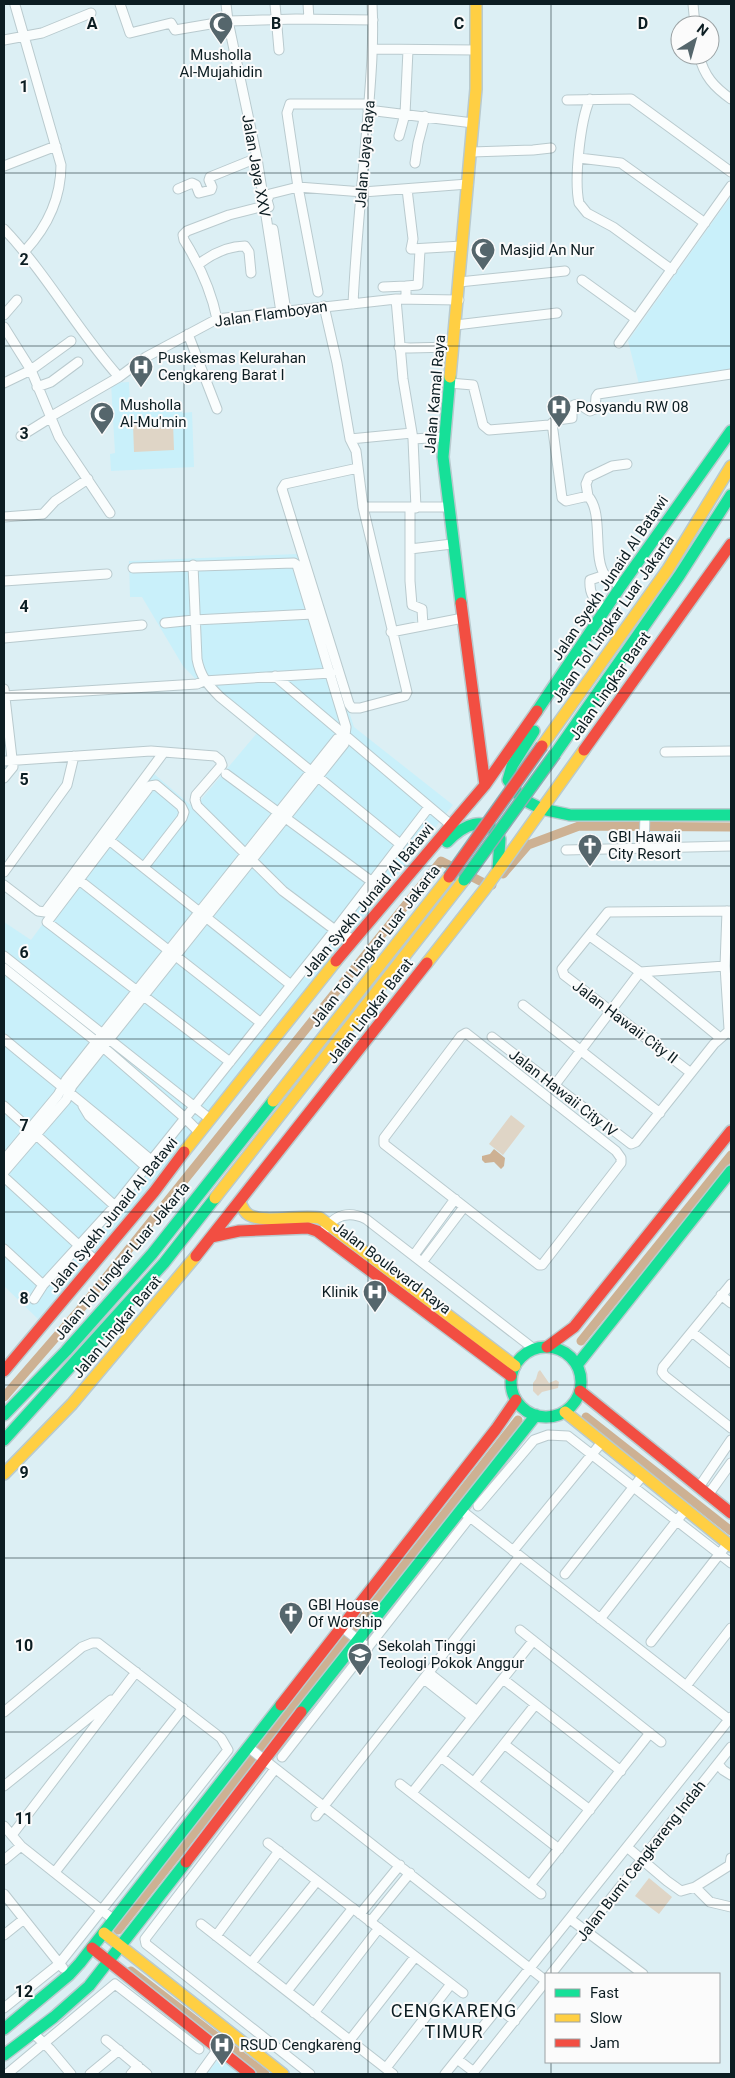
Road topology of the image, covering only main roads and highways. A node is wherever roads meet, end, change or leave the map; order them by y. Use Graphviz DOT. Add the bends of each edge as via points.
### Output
graph roads {
  1 [pos="476,4"];
  2 [pos="731,431"];
  3 [pos="731,466"];
  4 [pos="731,495"];
  5 [pos="731,508"];
  6 [pos="714,523"];
  7 [pos="731,544"];
  8 [pos="576,655"];
  9 [pos="520,753"];
  10 [pos="560,784"];
  11 [pos="485,785"];
  12 [pos="542,809"];
  13 [pos="731,815"];
  14 [pos="496,874"];
  15 [pos="368,923"];
  16 [pos="731,1131"];
  17 [pos="731,1171"];
  18 [pos="240,1202"];
  19 [pos="325,1229"];
  20 [pos="212,1237"];
  21 [pos="547,1347"];
  22 [pos="577,1365"];
  23 [pos="4,1370"];
  24 [pos="513,1371"];
  25 [pos="580,1391"];
  26 [pos="516,1400"];
  27 [pos="565,1412"];
  28 [pos="4,1415"];
  29 [pos="536,1415"];
  30 [pos="4,1440"];
  31 [pos="4,1474"];
  32 [pos="731,1513"];
  33 [pos="730,1544"];
  34 [pos="104,1933"];
  35 [pos="121,1946"];
  36 [pos="92,1948"];
  37 [pos="109,1961"];
  38 [pos="4,2029"];
  39 [pos="4,2055"];
  40 [pos="250,2074"];
  41 [pos="284,2074"];
  1 -- 11 [label="main road, Jalan Kamal Raya" via="476,89 443,457"];
  2 -- 8 [label="main road, Jalan Syekh Junaid Al Batawi"];
  3 -- 28 [label="main road, Jalan Tol Lingkar Luar Jakarta, bridge" via="668,569 449,877 152,1254"];
  4 -- 6 [label="main road, Jalan Tol Lingkar Luar Jakarta"];
  5 -- 6 [label="main road"];
  6 -- 30 [label="main road, Jalan Tol Lingkar Luar Jakarta, bridge" via="464,880 164,1263"];
  7 -- 10 [label="main road, Jalan Lingkar Barat"];
  8 -- 9 [label="main road" via="569,677"];
  8 -- 11 [label="main road, Jalan Syekh Junaid Al Batawi"];
  9 -- 10 [label="main road" via="518,772 529,786 548,789"];
  9 -- 12 [label="main road" via="508,780 522,799"];
  10 -- 12 [label="main road, Jalan Lingkar Barat"];
  11 -- 15 [label="main road, Jalan Syekh Junaid Al Batawi"];
  12 -- 13 [label="main road" via="570,815 645,818"];
  12 -- 14 [label="main road, Jalan Lingkar Barat"];
  14 -- 15 [label="main road" via="501,849 499,837 486,826 467,825 456,832"];
  14 -- 18 [label="main road, Jalan Lingkar Barat"];
  15 -- 23 [label="main road, Jalan Syekh Junaid Al Batawi" via="154,1192"];
  16 -- 21 [label="main road" via="574,1327"];
  17 -- 22 [label="main road"];
  18 -- 19 [label="main road, Jalan Boulevard Raya" via="247,1213 255,1217 314,1216"];
  18 -- 20 [label="main road, Jalan Lingkar Barat"];
  19 -- 20 [label="main road, Jalan Boulevard Raya" via="238,1231"];
  19 -- 24 [label="main road, Jalan Boulevard Raya"];
  20 -- 31 [label="main road, Jalan Lingkar Barat" via="72,1404"];
  21 -- 22 [label="main road" via="564,1352"];
  21 -- 24 [label="main road" via="523,1356"];
  22 -- 25 [label="main road"];
  24 -- 26 [label="main road" via="511,1388"];
  25 -- 27 [label="main road"];
  25 -- 32 [label="main road"];
  26 -- 29 [label="main road"];
  26 -- 34 [label="main road" via="344,1629"];
  27 -- 29 [label="main road" via="551,1417"];
  27 -- 33 [label="main road"];
  29 -- 35 [label="main road" via="465,1514 356,1638"];
  34 -- 35 [label="main road"];
  34 -- 36 [label="main road"];
  35 -- 37 [label="main road"];
  35 -- 41 [label="main road"];
  36 -- 37 [label="main road"];
  36 -- 38 [label="main road" via="69,1975"];
  37 -- 39 [label="main road" via="85,1991"];
  37 -- 40 [label="main road"];
}
